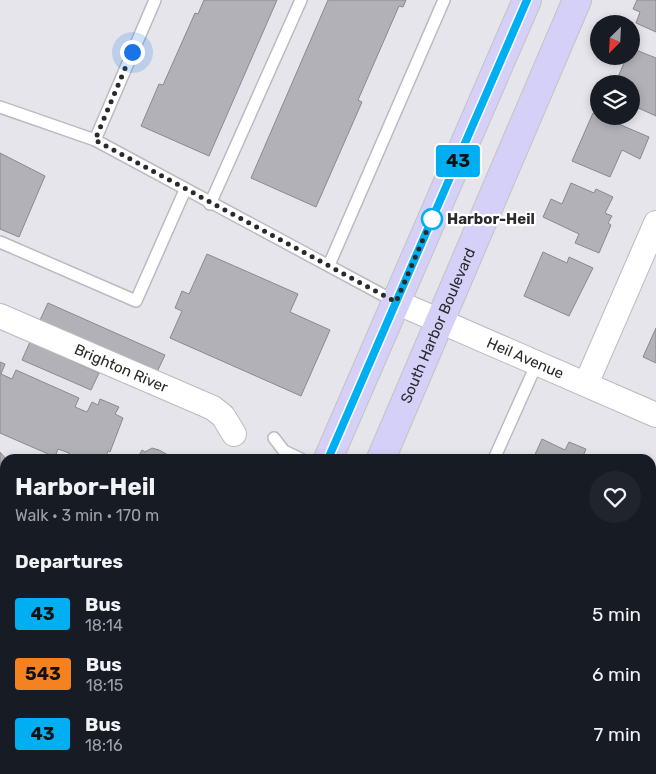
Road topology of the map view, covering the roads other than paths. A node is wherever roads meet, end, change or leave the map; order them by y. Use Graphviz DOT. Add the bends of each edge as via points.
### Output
graph roads {
  1 [pos="155,0"];
  2 [pos="301,0"];
  3 [pos="444,0"];
  4 [pos="527,0"];
  5 [pos="577,0"];
  6 [pos="0,107"];
  7 [pos="95,140"];
  8 [pos="185,190"];
  9 [pos="210,204"];
  10 [pos="656,223"];
  11 [pos="0,242"];
  12 [pos="329,265"];
  13 [pos="396,302"];
  14 [pos="0,316"];
  15 [pos="440,321"];
  16 [pos="537,363"];
  17 [pos="586,384"];
  18 [pos="656,415"];
  19 [pos="234,434"];
  20 [pos="274,438"];
  21 [pos="282,454"];
  22 [pos="330,454"];
  23 [pos="383,454"];
  24 [pos="496,454"];
  1 -- 7 [label="lane"];
  2 -- 9 [label="lane"];
  3 -- 12 [label="lane"];
  4 -- 13 [label="main road"];
  5 -- 15 [label="main road, South Harbor Boulevard"];
  6 -- 7 [label="lane"];
  7 -- 8 [label="lane"];
  8 -- 9 [label="lane"];
  8 -- 11 [label="lane" via="136,301"];
  9 -- 12 [label="lane"];
  10 -- 17 [label="street"];
  12 -- 13 [label="lane"];
  13 -- 15 [label="street, Heil Avenue"];
  13 -- 22 [label="main road"];
  14 -- 19 [label="street, Brighton River" via="213,408 223,416"];
  15 -- 16 [label="street, Heil Avenue"];
  15 -- 23 [label="main road, South Harbor Boulevard"];
  16 -- 17 [label="street, Heil Avenue"];
  16 -- 24 [label="lane"];
  17 -- 18 [label="street, Heil Avenue"];
  20 -- 21 [label="lane"];
}
